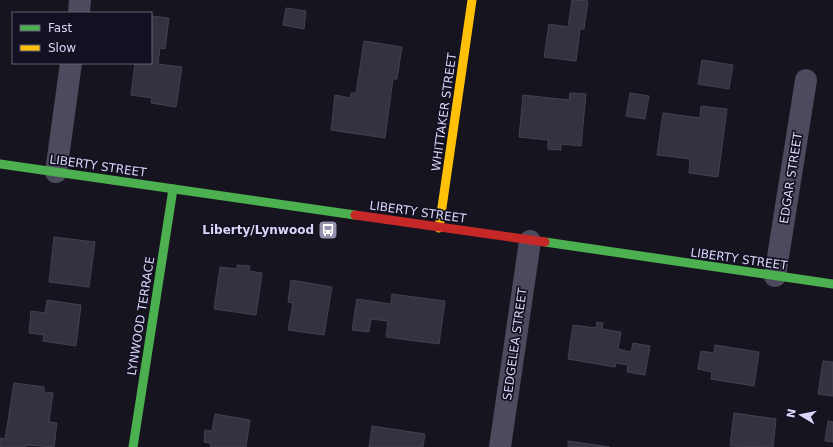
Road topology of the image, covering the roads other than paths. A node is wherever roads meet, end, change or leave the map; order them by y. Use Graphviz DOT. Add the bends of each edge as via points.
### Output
graph roads {
  1 [pos="80,0"];
  2 [pos="472,0"];
  3 [pos="78,12"];
  4 [pos="71,64"];
  5 [pos="806,80"];
  6 [pos="0,164"];
  7 [pos="56,172"];
  8 [pos="173,189"];
  9 [pos="439,228"];
  10 [pos="530,240"];
  11 [pos="775,276"];
  12 [pos="833,284"];
  13 [pos="134,447"];
  14 [pos="500,447"];
  1 -- 3 [label="street"];
  2 -- 9 [label="main road, WHITTAKER STREET"];
  4 -- 7 [label="street"];
  5 -- 11 [label="street, EDGAR STREET"];
  6 -- 7 [label="main road, LIBERTY STREET"];
  7 -- 8 [label="main road, LIBERTY STREET"];
  8 -- 9 [label="main road, LIBERTY STREET"];
  8 -- 13 [label="main road, LYNWOOD TERRACE"];
  9 -- 10 [label="main road, LIBERTY STREET"];
  10 -- 11 [label="main road, LIBERTY STREET"];
  10 -- 14 [label="street, SEDGELEA STREET"];
  11 -- 12 [label="main road, LIBERTY STREET"];
}
